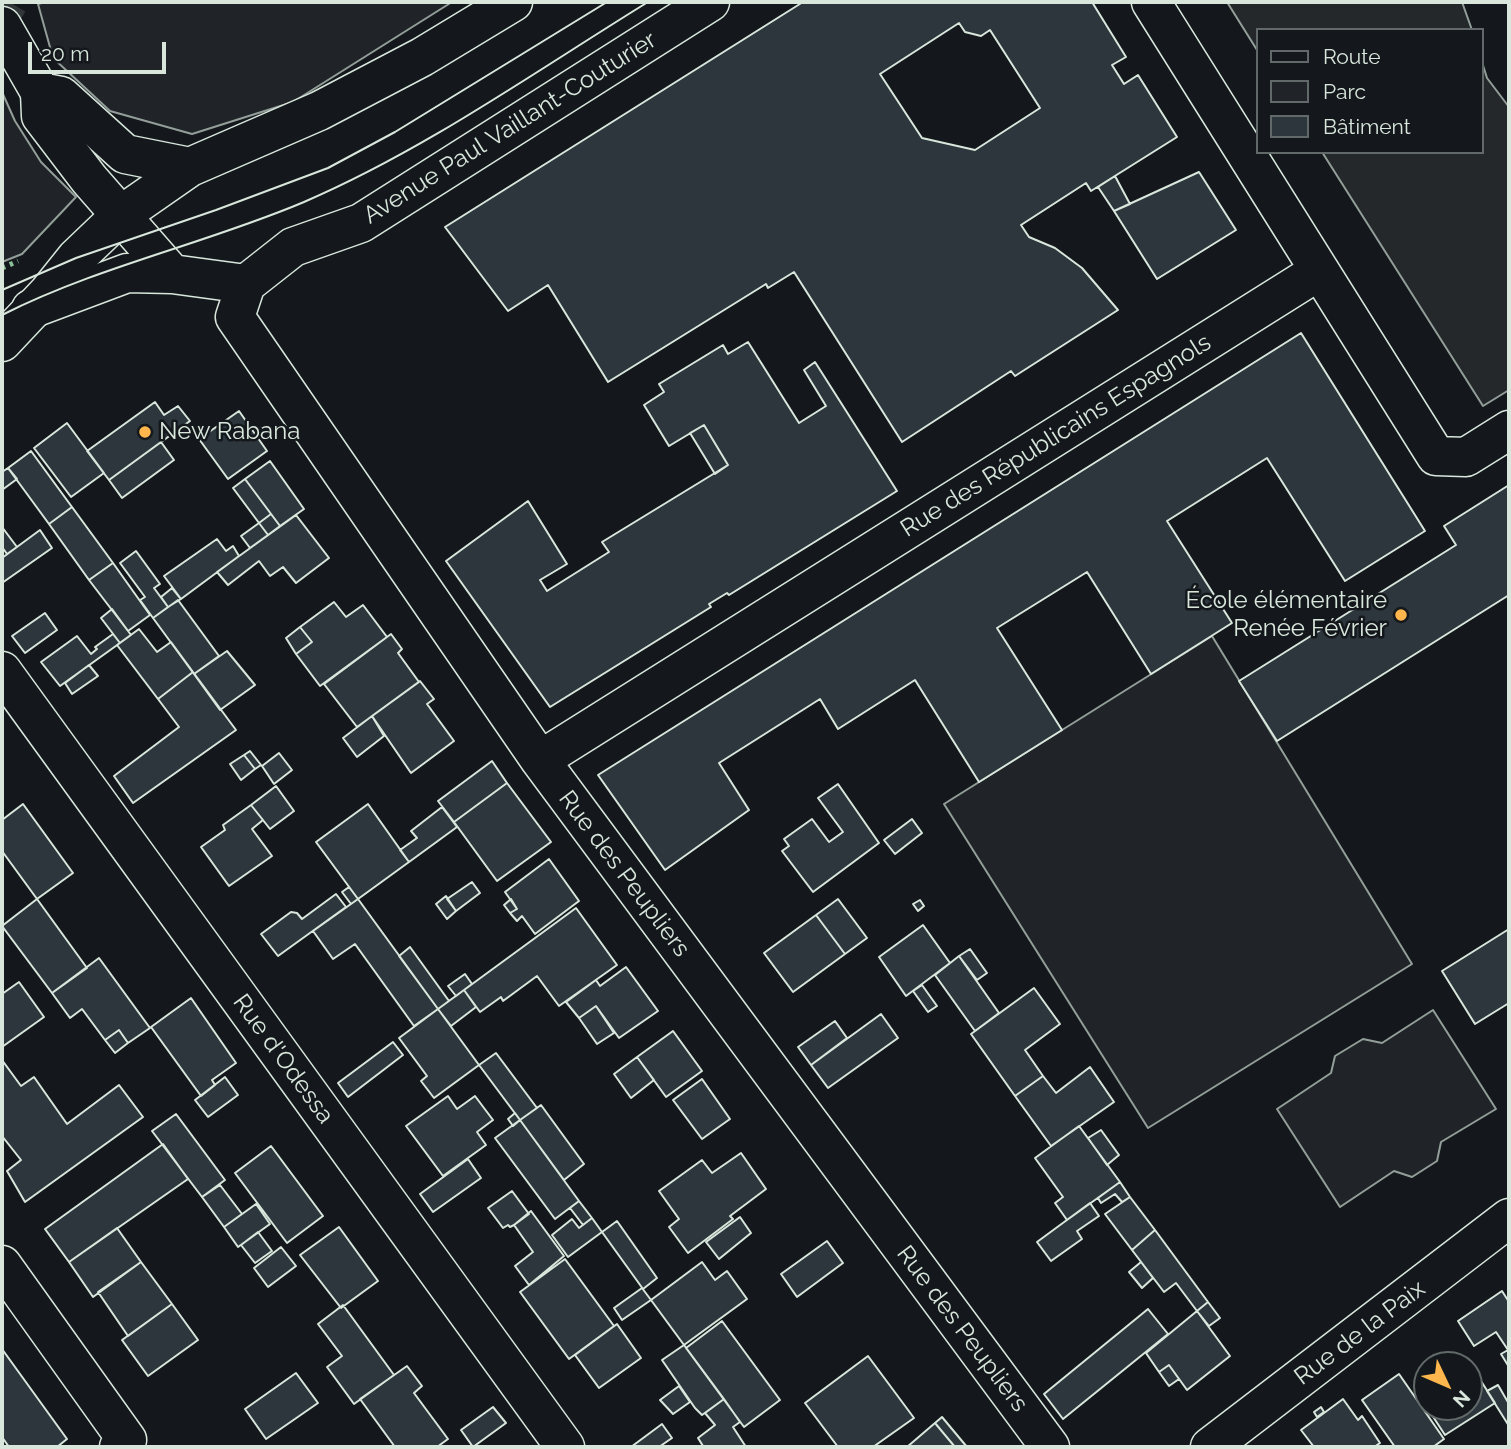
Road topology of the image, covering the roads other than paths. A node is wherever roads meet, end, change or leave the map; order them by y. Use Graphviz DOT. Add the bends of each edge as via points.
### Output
graph roads {
  1 [pos="513,2"];
  2 [pos="710,2"];
  3 [pos="1151,2"];
  4 [pos="2,26"];
  5 [pos="40,92"];
  6 [pos="190,167"];
  7 [pos="121,215"];
  8 [pos="1319,271"];
  9 [pos="172,274"];
  10 [pos="246,284"];
  11 [pos="31,309"];
  12 [pos="2,342"];
  13 [pos="1509,430"];
  14 [pos="2,671"];
  15 [pos="540,760"];
  16 [pos="1509,1218"];
  17 [pos="2,1265"];
  18 [pos="119,1447"];
  19 [pos="565,1447"];
  20 [pos="1050,1447"];
  21 [pos="1210,1447"];
  1 -- 6 [label="street" via="422,57 318,111"];
  2 -- 10 [label="street, Avenue Paul Vaillant-Couturier" via="361,223 293,247"];
  3 -- 8 [label="street"];
  4 -- 5 [label="street"];
  5 -- 6 [label="street" via="61,96 125,155"];
  5 -- 7 [label="street" via="41,116"];
  6 -- 7 [label="street"];
  7 -- 9 [label="street"];
  7 -- 11 [label="street"];
  8 -- 13 [label="street" via="1436,456 1466,457"];
  8 -- 15 [label="street, Rue des Républicains Espagnols"];
  9 -- 10 [label="street"];
  9 -- 11 [label="street" via="127,273"];
  10 -- 15 [label="street, Rue des Peupliers" via="235,317"];
  11 -- 12 [label="street"];
  14 -- 19 [label="street, Rue d'Odessa"];
  15 -- 20 [label="street, Rue des Peupliers"];
  16 -- 21 [label="street, Rue de la Paix"];
  17 -- 18 [label="street" via="127,1440"];
}
